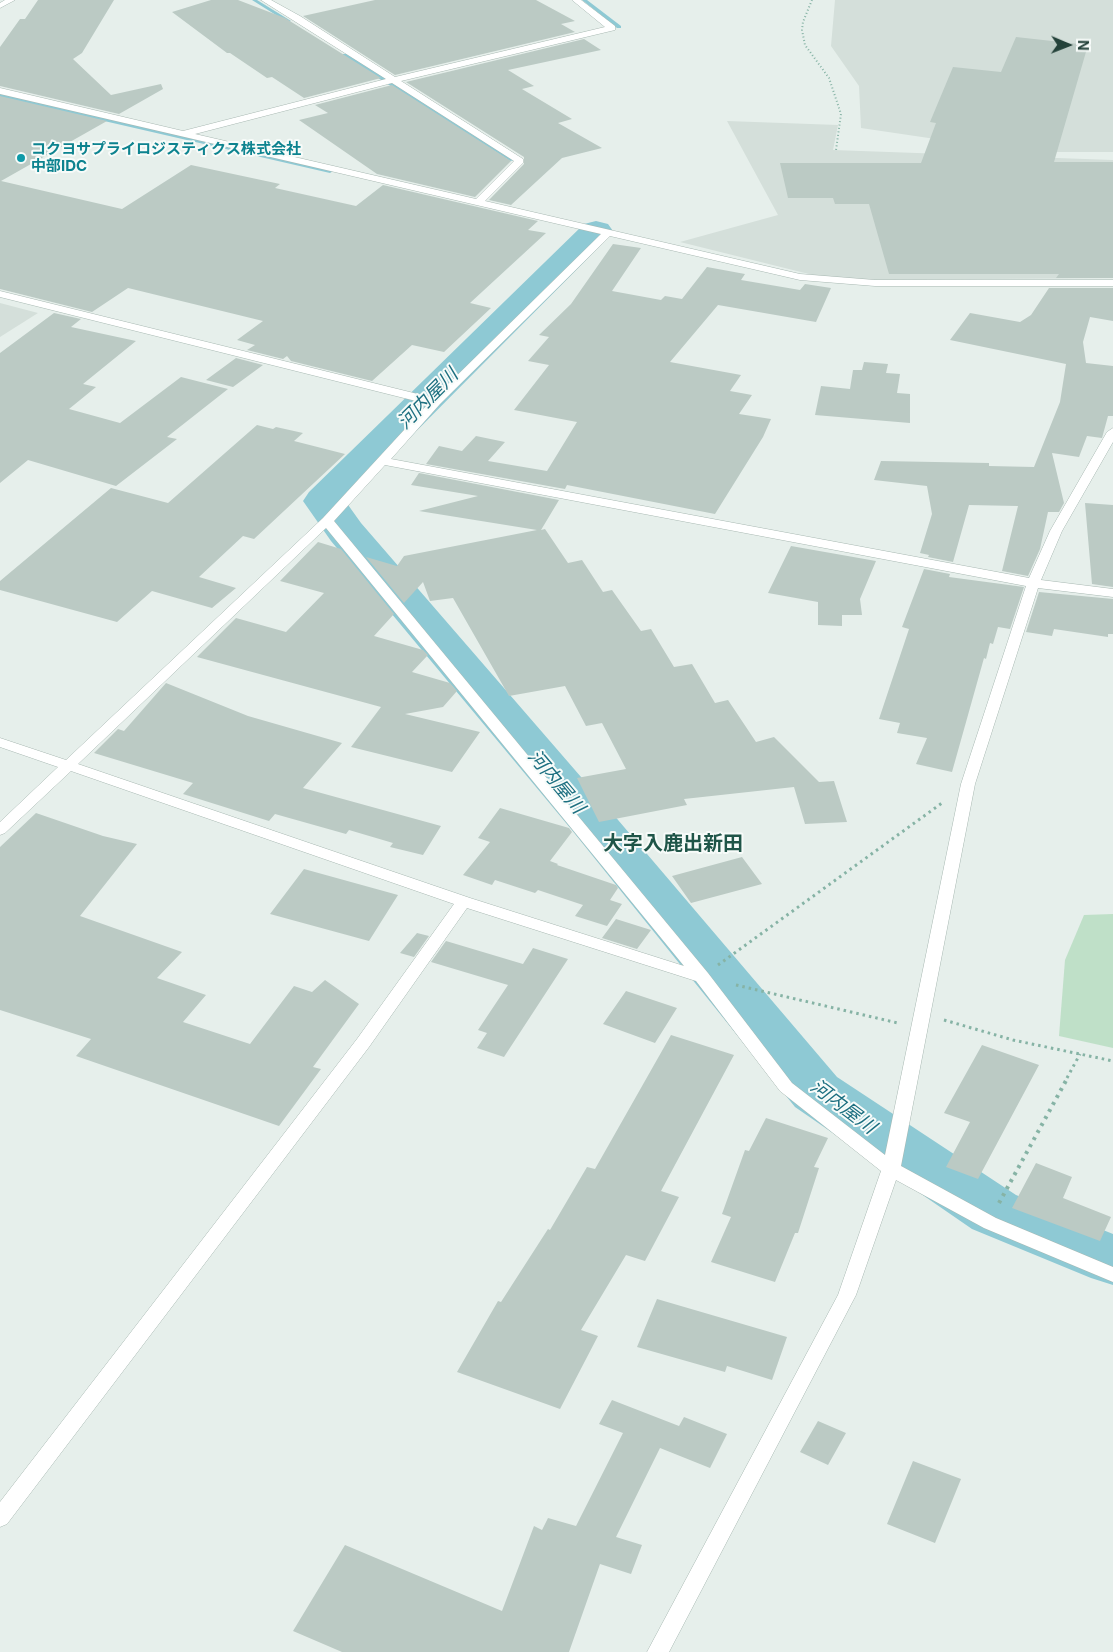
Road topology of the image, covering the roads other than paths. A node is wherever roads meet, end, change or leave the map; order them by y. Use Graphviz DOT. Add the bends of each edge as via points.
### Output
graph roads {
  1 [pos="11,0"];
  2 [pos="265,0"];
  3 [pos="576,0"];
  4 [pos="0,6"];
  5 [pos="392,80"];
  6 [pos="0,91"];
  7 [pos="185,134"];
  8 [pos="478,202"];
  9 [pos="608,232"];
  10 [pos="1113,283"];
  11 [pos="0,294"];
  12 [pos="436,402"];
  13 [pos="1113,432"];
  14 [pos="383,461"];
  15 [pos="327,521"];
  16 [pos="1033,583"];
  17 [pos="1113,593"];
  18 [pos="0,742"];
  19 [pos="69,765"];
  20 [pos="0,830"];
  21 [pos="464,902"];
  22 [pos="702,977"];
  23 [pos="891,1169"];
  24 [pos="1113,1275"];
  25 [pos="0,1518"];
  26 [pos="658,1652"];
  1 -- 4 [label="street"];
  2 -- 5 [label="street"];
  3 -- 5 [label="street" via="612,28"];
  5 -- 7 [label="street"];
  5 -- 8 [label="street" via="520,161"];
  6 -- 7 [label="street"];
  7 -- 8 [label="street"];
  8 -- 9 [label="street"];
  9 -- 10 [label="street" via="784,274 836,281 882,284"];
  9 -- 12 [label="street"];
  11 -- 12 [label="street"];
  12 -- 14 [label="street"];
  13 -- 16 [label="street" via="1056,531"];
  14 -- 15 [label="street"];
  14 -- 16 [label="street"];
  15 -- 19 [label="street"];
  15 -- 22 [label="street"];
  16 -- 17 [label="street"];
  16 -- 23 [label="street" via="968,784"];
  18 -- 19 [label="street"];
  19 -- 20 [label="street"];
  19 -- 21 [label="street"];
  21 -- 22 [label="street"];
  21 -- 25 [label="street" via="363,1043"];
  22 -- 23 [label="street" via="786,1087"];
  23 -- 24 [label="street" via="990,1223"];
  23 -- 26 [label="street" via="847,1295"];
}
